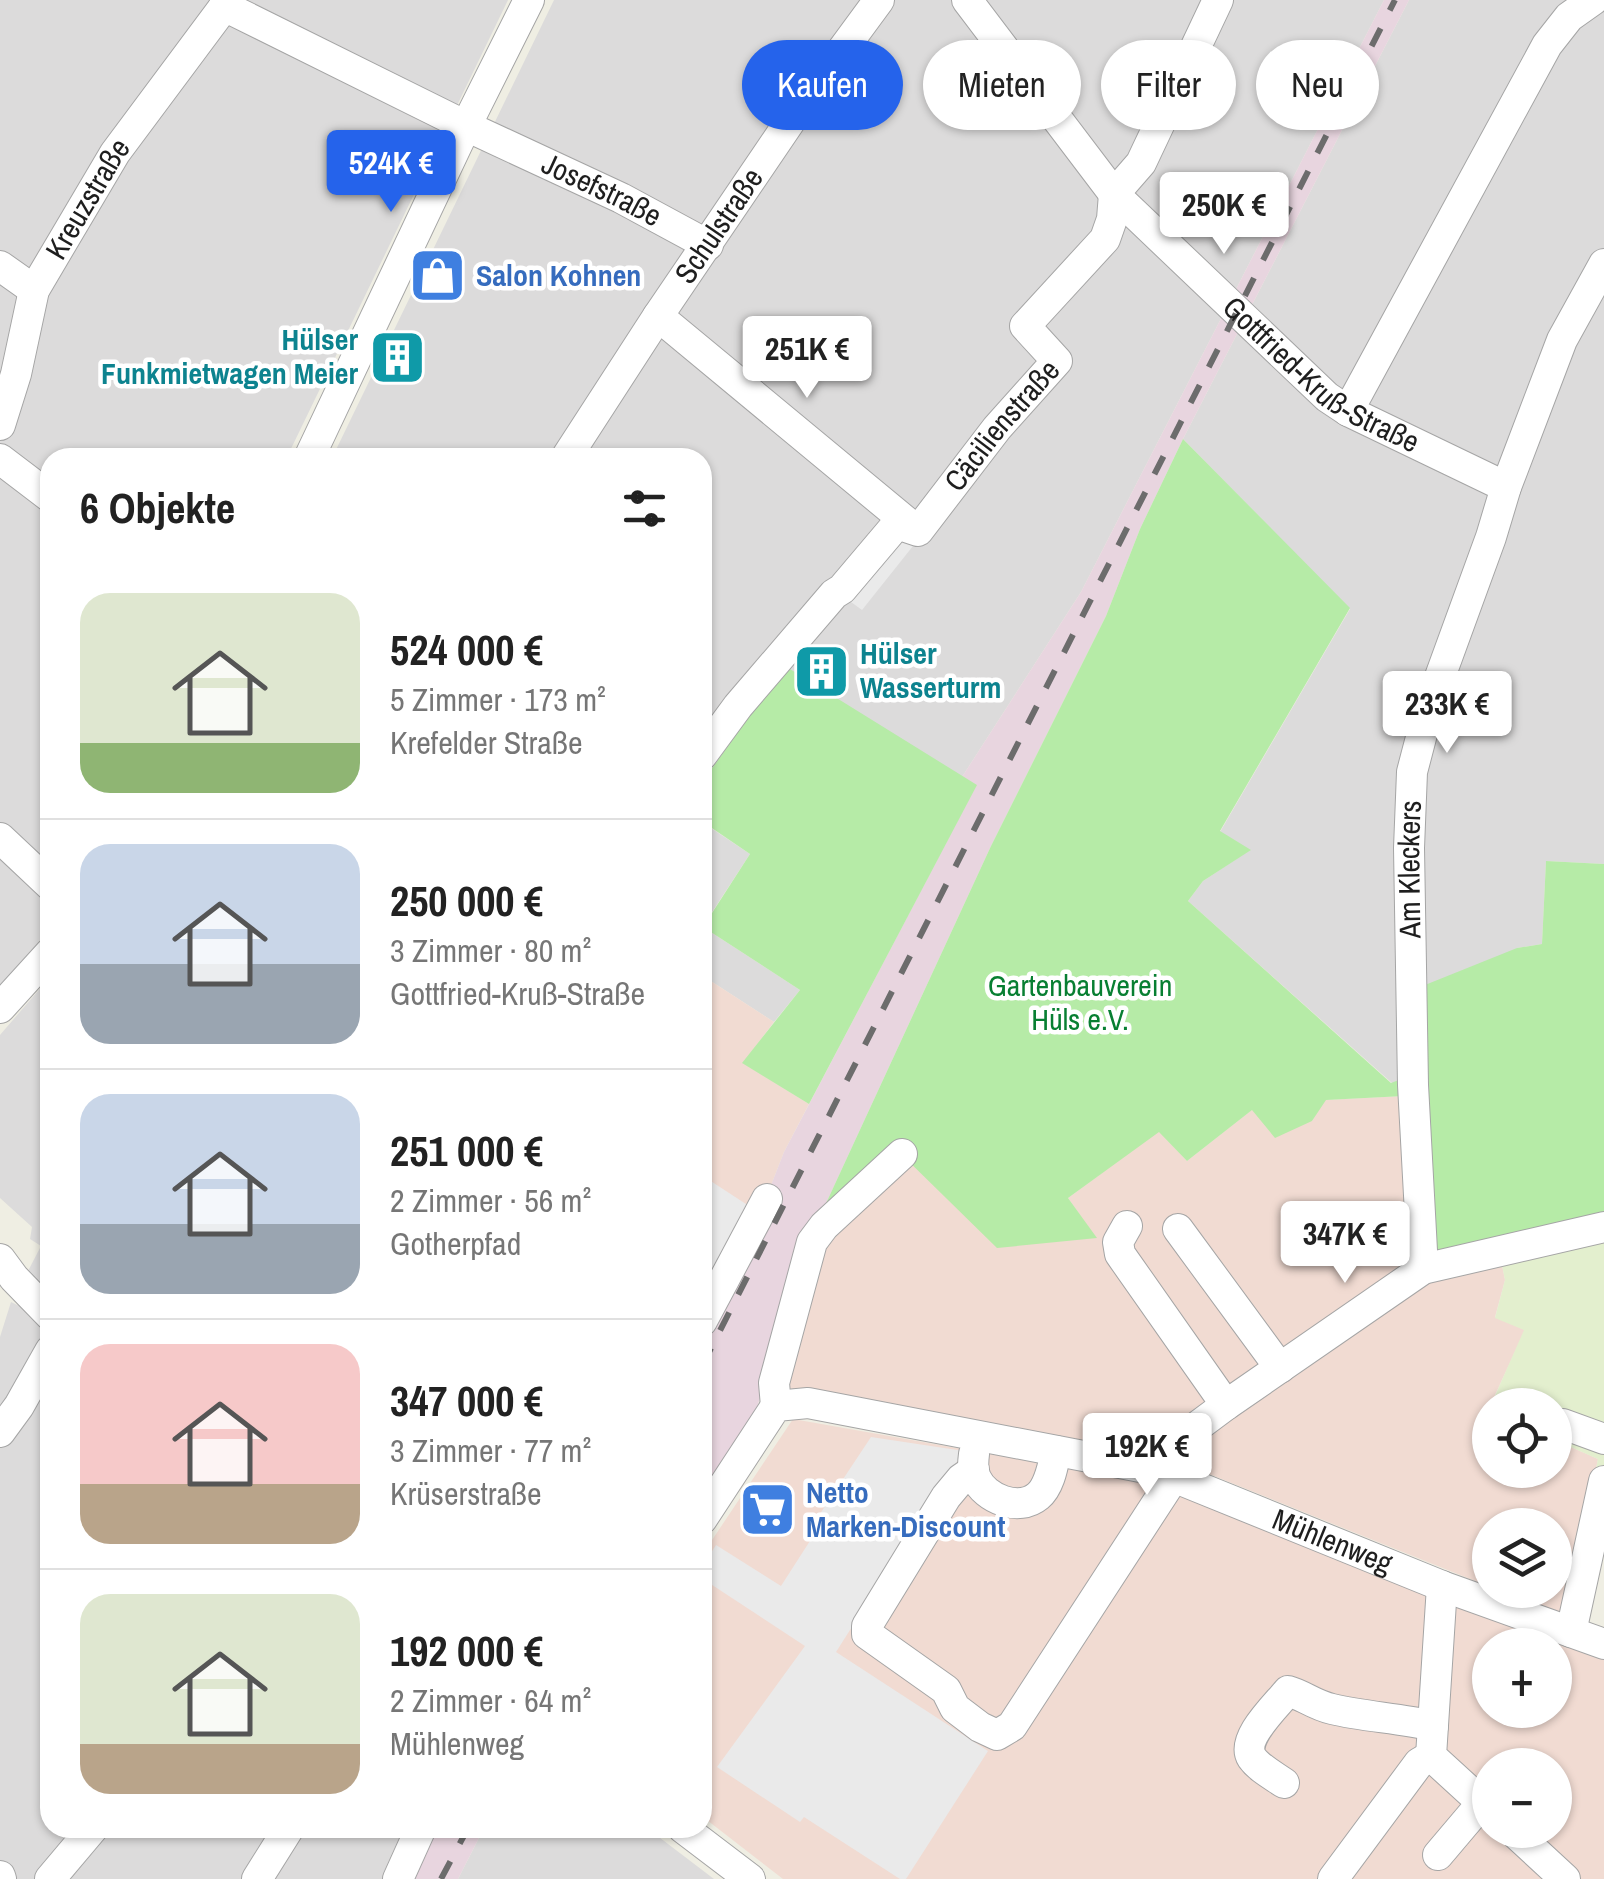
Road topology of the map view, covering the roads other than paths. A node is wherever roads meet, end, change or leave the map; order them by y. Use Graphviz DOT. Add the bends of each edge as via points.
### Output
graph roads {
  1 [pos="529,0"];
  2 [pos="879,0"];
  3 [pos="967,0"];
  4 [pos="1218,0"];
  5 [pos="1592,0"];
  6 [pos="226,3"];
  7 [pos="466,126"];
  8 [pos="1114,194"];
  9 [pos="708,244"];
  10 [pos="1604,264"];
  11 [pos="0,266"];
  12 [pos="34,290"];
  13 [pos="658,316"];
  14 [pos="1348,411"];
  15 [pos="0,425"];
  16 [pos="314,448"];
  17 [pos="572,448"];
  18 [pos="0,459"];
  19 [pos="1506,487"];
  20 [pos="40,490"];
  21 [pos="918,531"];
  22 [pos="712,741"];
  23 [pos="0,838"];
  24 [pos="40,876"];
  25 [pos="40,963"];
  26 [pos="0,1008"];
  27 [pos="902,1154"];
  28 [pos="767,1199"];
  29 [pos="1127,1226"];
  30 [pos="1604,1227"];
  31 [pos="1178,1229"];
  32 [pos="7,1269"];
  33 [pos="1423,1269"];
  34 [pos="712,1301"];
  35 [pos="40,1304"];
  36 [pos="1280,1368"];
  37 [pos="40,1369"];
  38 [pos="40,1397"];
  39 [pos="1226,1405"];
  40 [pos="19,1406"];
  41 [pos="776,1406"];
  42 [pos="1572,1428"];
  43 [pos="0,1432"];
  44 [pos="977,1436"];
  45 [pos="1604,1439"];
  46 [pos="1056,1451"];
  47 [pos="974,1470"];
  48 [pos="1165,1474"];
  49 [pos="1604,1482"];
  50 [pos="712,1504"];
  51 [pos="1442,1586"];
  52 [pos="1559,1628"];
  53 [pos="1571,1628"];
  54 [pos="1572,1633"];
  55 [pos="1604,1644"];
  56 [pos="1432,1741"];
  57 [pos="1284,1782"];
  58 [pos="1472,1789"];
  59 [pos="1472,1820"];
  60 [pos="85,1838"];
  61 [pos="283,1838"];
  62 [pos="407,1838"];
  63 [pos="696,1838"];
  64 [pos="1531,1848"];
  65 [pos="1438,1855"];
  66 [pos="50,1879"];
  67 [pos="257,1879"];
  68 [pos="398,1879"];
  69 [pos="750,1879"];
  70 [pos="1333,1879"];
  71 [pos="1564,1879"];
  1 -- 7 [label="street"];
  2 -- 9 [label="street, Schulstraße"];
  3 -- 8 [label="street, Gottfried-Kruß-Straße"];
  4 -- 8 [label="street, Cäcilienstraße" via="1141,163"];
  5 -- 14 [label="street" via="1547,44"];
  6 -- 7 [label="street, Josefstraße"];
  6 -- 12 [label="street, Kreuzstraße" via="115,153"];
  7 -- 9 [label="street, Josefstraße"];
  7 -- 16 [label="street"];
  8 -- 14 [label="street, Gottfried-Kruß-Straße"];
  8 -- 21 [label="street, Cäcilienstraße" via="1105,239 1025,326 1057,361"];
  9 -- 13 [label="street, Schulstraße"];
  10 -- 19 [label="street, Am Kleckers" via="1562,340"];
  11 -- 12 [label="street"];
  12 -- 15 [label="street, Kreuzstraße"];
  13 -- 17 [label="street, Schulstraße"];
  13 -- 21 [label="street"];
  14 -- 19 [label="street, Gottfried-Kruß-Straße"];
  18 -- 20 [label="street"];
  19 -- 33 [label="street, Am Kleckers" via="1412,772 1413,1085"];
  21 -- 22 [label="street" via="896,524"];
  23 -- 24 [label="street"];
  25 -- 26 [label="street"];
  27 -- 41 [label="street" via="812,1242 774,1383"];
  28 -- 34 [label="street"];
  29 -- 39 [label="street" via="1120,1254"];
  30 -- 33 [label="street"];
  31 -- 36 [label="street"];
  32 -- 35 [label="street"];
  33 -- 36 [label="street"];
  36 -- 39 [label="street"];
  37 -- 40 [label="street"];
  38 -- 40 [label="street"];
  39 -- 48 [label="street" via="1179,1440"];
  40 -- 43 [label="street"];
  41 -- 44 [label="street, Mühlenweg" via="808,1404"];
  41 -- 50 [label="street"];
  42 -- 45 [label="street"];
  44 -- 46 [label="street, Mühlenweg"];
  44 -- 47 [label="street"];
  46 -- 47 [label="street" via="1038,1496 1022,1503 1005,1503 987,1492"];
  46 -- 48 [label="street, Mühlenweg"];
  47 -- 48 [label="street" via="936,1514 867,1634 997,1736 1012,1726"];
  48 -- 51 [label="street, Mühlenweg"];
  49 -- 53 [label="street"];
  51 -- 52 [label="street, Mühlenweg"];
  51 -- 56 [label="street"];
  54 -- 55 [label="street, Mühlenweg"];
  56 -- 57 [label="street" via="1288,1692 1248,1748 1253,1761"];
  56 -- 58 [label="street"];
  56 -- 70 [label="street"];
  59 -- 65 [label="street"];
  60 -- 66 [label="street"];
  61 -- 67 [label="street"];
  62 -- 68 [label="street"];
  63 -- 69 [label="street"];
  64 -- 71 [label="street"];
}
